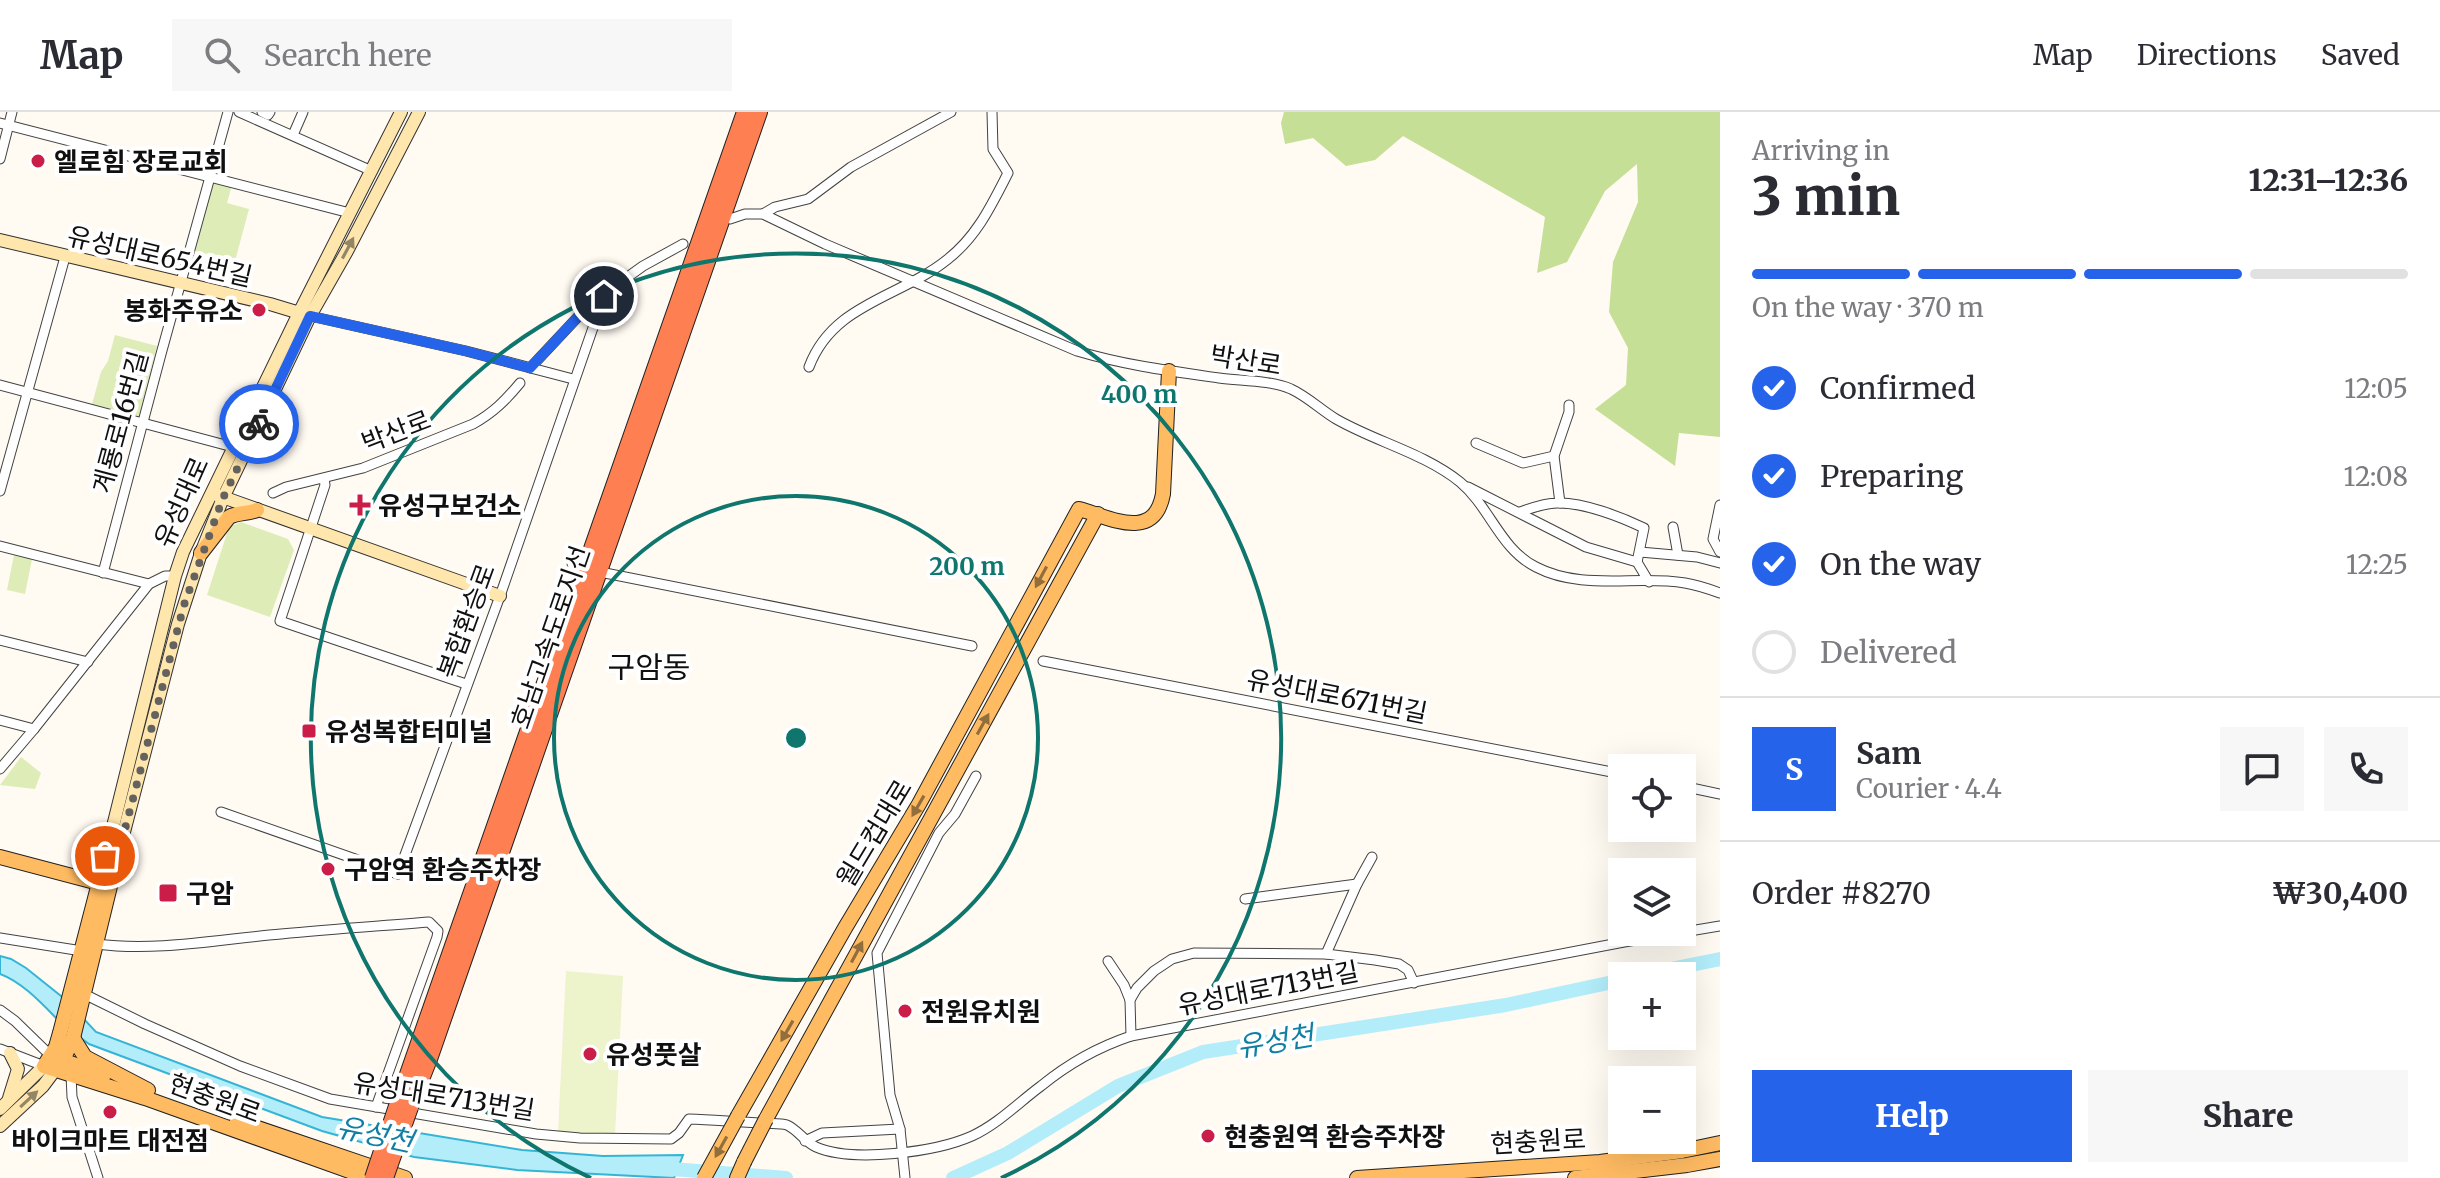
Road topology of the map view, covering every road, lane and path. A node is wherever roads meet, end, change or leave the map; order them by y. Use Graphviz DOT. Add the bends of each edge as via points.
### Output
graph roads {
  1 [pos="12,112"];
  2 [pos="228,112"];
  3 [pos="239,112"];
  4 [pos="262,112"];
  5 [pos="270,112"];
  6 [pos="303,112"];
  7 [pos="401,112"];
  8 [pos="419,112"];
  9 [pos="745,112"];
  10 [pos="759,112"];
  11 [pos="951,112"];
  12 [pos="992,112"];
  13 [pos="4,124"];
  14 [pos="293,135"];
  15 [pos="0,159"];
  16 [pos="372,171"];
  17 [pos="210,176"];
  18 [pos="350,213"];
  19 [pos="763,214"];
  20 [pos="730,219"];
  21 [pos="0,240"];
  22 [pos="683,244"];
  23 [pos="65,257"];
  24 [pos="911,282"];
  25 [pos="180,283"];
  26 [pos="604,296"];
  27 [pos="304,314"];
  28 [pos="809,367"];
  29 [pos="530,368"];
  30 [pos="1169,371"];
  31 [pos="573,379"];
  32 [pos="520,383"];
  33 [pos="0,385"];
  34 [pos="28,393"];
  35 [pos="1569,405"];
  36 [pos="143,423"];
  37 [pos="1476,443"];
  38 [pos="233,447"];
  39 [pos="1554,456"];
  40 [pos="324,479"];
  41 [pos="1463,485"];
  42 [pos="0,491"];
  43 [pos="273,493"];
  44 [pos="221,497"];
  45 [pos="1560,503"];
  46 [pos="1720,505"];
  47 [pos="257,510"];
  48 [pos="1520,512"];
  49 [pos="1098,514"];
  50 [pos="1673,527"];
  51 [pos="312,529"];
  52 [pos="0,546"];
  53 [pos="1720,552"];
  54 [pos="201,553"];
  55 [pos="1678,555"];
  56 [pos="1638,557"];
  57 [pos="1720,563"];
  58 [pos="103,573"];
  59 [pos="605,573"];
  60 [pos="175,576"];
  61 [pos="1649,582"];
  62 [pos="149,584"];
  63 [pos="1720,593"];
  64 [pos="500,596"];
  65 [pos="0,640"];
  66 [pos="972,646"];
  67 [pos="1043,661"];
  68 [pos="88,662"];
  69 [pos="466,684"];
  70 [pos="0,720"];
  71 [pos="34,729"];
  72 [pos="0,769"];
  73 [pos="1608,771"];
  74 [pos="976,776"];
  75 [pos="1696,789"];
  76 [pos="1720,794"];
  77 [pos="221,812"];
  78 [pos="0,857"];
  79 [pos="1372,857"];
  80 [pos="1357,884"];
  81 [pos="104,885"];
  82 [pos="1245,899"];
  83 [pos="1720,926"];
  84 [pos="0,938"];
  85 [pos="96,944"];
  86 [pos="82,951"];
  87 [pos="1326,954"];
  88 [pos="1108,961"];
  89 [pos="1414,983"];
  90 [pos="80,993"];
  91 [pos="1130,1000"];
  92 [pos="0,1010"];
  93 [pos="67,1036"];
  94 [pos="1131,1036"];
  95 [pos="5,1051"];
  96 [pos="54,1063"];
  97 [pos="71,1075"];
  98 [pos="148,1090"];
  99 [pos="4,1105"];
  100 [pos="404,1105"];
  101 [pos="376,1107"];
  102 [pos="0,1126"];
  103 [pos="900,1129"];
  104 [pos="805,1141"];
  105 [pos="1720,1143"];
  106 [pos="903,1155"];
  107 [pos="1720,1159"];
  108 [pos="1591,1173"];
  109 [pos="97,1178"];
  110 [pos="371,1178"];
  111 [pos="385,1178"];
  112 [pos="405,1178"];
  113 [pos="704,1178"];
  114 [pos="737,1178"];
  115 [pos="905,1178"];
  116 [pos="1357,1178"];
  1 -- 13 [label="street"];
  2 -- 17 [label="street, 계룡로16번길"];
  3 -- 14 [label="street"];
  4 -- 5 [label="street"];
  6 -- 14 [label="street"];
  7 -- 16 [label="street, 유성대로"];
  27 -- 8 [label="street, 유성대로, one-way" via="347,251"];
  9 -- 100 [label="highway, 호남고속도로지선"];
  10 -- 100 [label="highway, 호남고속도로지선" via="429,1059"];
  11 -- 19 [label="street" via="851,167 819,194"];
  12 -- 24 [label="street" via="993,149 1008,173 965,245"];
  13 -- 15 [label="street"];
  13 -- 17 [label="street"];
  14 -- 16 [label="street"];
  16 -- 18 [label="street, 유성대로"];
  17 -- 18 [label="street"];
  17 -- 25 [label="street, 계룡로16번길"];
  18 -- 27 [label="street, 유성대로"];
  19 -- 20 [label="street"];
  19 -- 24 [label="street, 박산로"];
  21 -- 23 [label="street, 유성대로654번길"];
  22 -- 26 [label="street"];
  23 -- 25 [label="street, 유성대로654번길"];
  23 -- 34 [label="street"];
  24 -- 28 [label="street" via="851,312 816,347"];
  24 -- 30 [label="street, 박산로" via="1077,351"];
  25 -- 27 [label="street, 유성대로654번길"];
  25 -- 36 [label="street, 계룡로16번길"];
  26 -- 29 [label="street" via="590,304"];
  26 -- 31 [label="street, 복합환승로"];
  27 -- 29 [label="street"];
  27 -- 38 [label="street, 유성대로"];
  27 -- 44 [label="street, 유성대로"];
  29 -- 31 [label="street"];
  30 -- 41 [label="street, 박산로" via="1288,388"];
  30 -- 49 [label="main road" via="1161,503 1140,523 1123,524"];
  31 -- 64 [label="street, 복합환승로"];
  32 -- 40 [label="street, 박산로" via="473,424"];
  33 -- 34 [label="street"];
  34 -- 36 [label="street"];
  34 -- 42 [label="street"];
  35 -- 39 [label="street"];
  36 -- 38 [label="street"];
  36 -- 58 [label="street, 계룡로16번길"];
  37 -- 39 [label="street" via="1523,463"];
  38 -- 44 [label="street, 유성대로"];
  39 -- 45 [label="street"];
  40 -- 43 [label="street, 박산로"];
  40 -- 51 [label="street"];
  41 -- 48 [label="street"];
  41 -- 61 [label="street, 박산로" via="1517,556 1538,568 1588,580"];
  44 -- 47 [label="street"];
  44 -- 54 [label="street, 유성대로"];
  44 -- 60 [label="street, 유성대로" via="183,552"];
  45 -- 48 [label="street"];
  45 -- 56 [label="street" via="1644,528"];
  46 -- 53 [label="street" via="1713,539"];
  47 -- 51 [label="street"];
  47 -- 54 [label="main road" via="229,517"];
  48 -- 56 [label="street" via="1586,547"];
  49 -- 113 [label="main road, 월드컵대로, one-way, bridge" via="1079,509 919,804"];
  114 -- 49 [label="main road, 월드컵대로, one-way, bridge"];
  50 -- 55 [label="street"];
  51 -- 64 [label="street"];
  51 -- 69 [label="street" via="280,621"];
  52 -- 58 [label="street"];
  54 -- 81 [label="street, 유성대로"];
  55 -- 56 [label="street"];
  55 -- 57 [label="street"];
  56 -- 61 [label="street"];
  58 -- 62 [label="street"];
  59 -- 66 [label="street"];
  60 -- 62 [label="street"];
  60 -- 81 [label="street, 유성대로"];
  61 -- 63 [label="street, 박산로" via="1684,583"];
  62 -- 68 [label="street"];
  64 -- 69 [label="street, 복합환승로"];
  65 -- 68 [label="street"];
  67 -- 73 [label="street, 유성대로671번길"];
  68 -- 71 [label="street"];
  69 -- 77 [label="street, 복합환승로" via="398,874"];
  70 -- 71 [label="street"];
  71 -- 72 [label="street"];
  74 -- 103 [label="street" via="939,833 877,953 890,1095"];
  75 -- 76 [label="street"];
  78 -- 81 [label="main road"];
  79 -- 80 [label="street, 유성대로713번길"];
  80 -- 82 [label="street"];
  80 -- 87 [label="street, 유성대로713번길"];
  81 -- 85 [label="main road, 유성대로"];
  81 -- 86 [label="main road"];
  83 -- 89 [label="street, 유성대로713번길"];
  84 -- 86 [label="street"];
  85 -- 90 [label="main road, 유성대로"];
  85 -- 101 [label="street" via="186,944 429,922 437,937"];
  86 -- 90 [label="main road"];
  87 -- 89 [label="street, 유성대로713번길" via="1399,964"];
  87 -- 91 [label="street, 유성대로713번길" via="1194,953 1154,971"];
  88 -- 91 [label="street"];
  89 -- 94 [label="street, 유성대로713번길"];
  90 -- 93 [label="main road, 유성대로"];
  90 -- 101 [label="street, 유성대로713번길" via="240,1066 330,1099"];
  91 -- 94 [label="street"];
  92 -- 96 [label="street"];
  93 -- 96 [label="main road, 유성대로"];
  93 -- 98 [label="main road" via="85,1057"];
  94 -- 106 [label="street, 유성대로713번길" via="1061,1070 974,1135"];
  95 -- 96 [label="street"];
  95 -- 99 [label="street" via="18,1069"];
  96 -- 97 [label="main road, 현충원로"];
  96 -- 98 [label="main road"];
  96 -- 99 [label="street, 유성대로"];
  102 -- 96 [label="street, 유성대로, one-way" via="43,1086"];
  97 -- 109 [label="street" via="72,1097"];
  97 -- 110 [label="main road, 현충원로"];
  98 -- 112 [label="main road, 현충원로"];
  100 -- 110 [label="highway, 호남고속도로지선, bridge"];
  100 -- 111 [label="highway, 호남고속도로지선, bridge"];
  101 -- 104 [label="street, 유성대로713번길" via="580,1138 671,1139 689,1119 786,1125"];
  103 -- 104 [label="street" via="822,1133"];
  103 -- 106 [label="street"];
  104 -- 106 [label="street, 유성대로713번길" via="830,1151"];
  105 -- 108 [label="main road, 현충원로"];
  106 -- 115 [label="street"];
  107 -- 108 [label="main road, 현충원로"];
  108 -- 116 [label="main road, 현충원로"];
}
